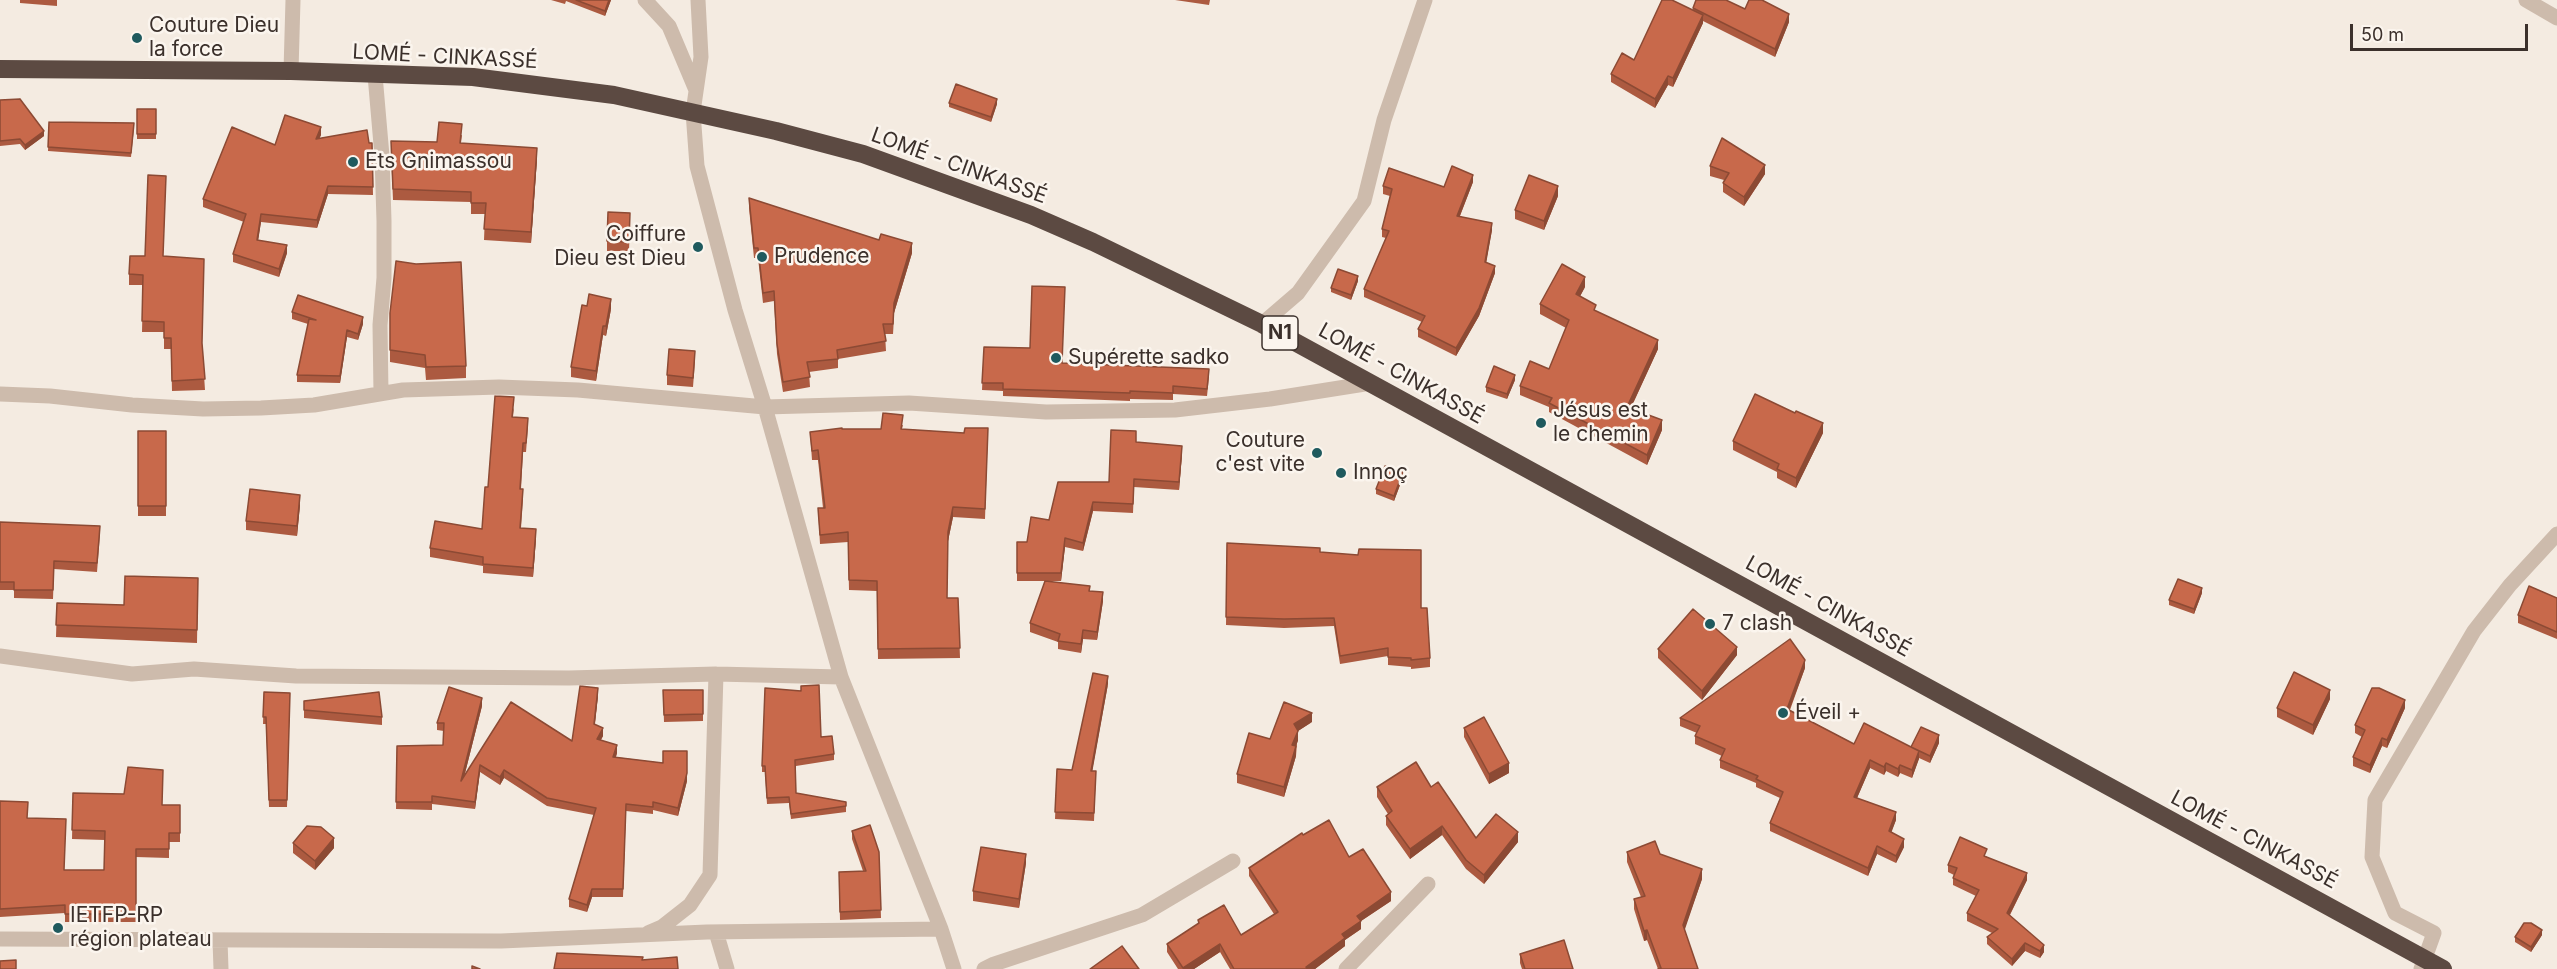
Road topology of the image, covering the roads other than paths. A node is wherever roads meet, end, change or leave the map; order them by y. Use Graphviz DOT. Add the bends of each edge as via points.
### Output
graph roads {
  1 [pos="293,0"];
  2 [pos="645,0"];
  3 [pos="698,0"];
  4 [pos="1425,0"];
  5 [pos="2526,0"];
  6 [pos="2557,18"];
  7 [pos="0,69"];
  8 [pos="291,70"];
  9 [pos="375,75"];
  10 [pos="696,92"];
  11 [pos="693,112"];
  12 [pos="1262,324"];
  13 [pos="1371,383"];
  14 [pos="381,393"];
  15 [pos="0,394"];
  16 [pos="765,407"];
  17 [pos="2557,534"];
  18 [pos="0,656"];
  19 [pos="716,674"];
  20 [pos="841,677"];
  21 [pos="1233,861"];
  22 [pos="1428,884"];
  23 [pos="941,929"];
  24 [pos="716,932"];
  25 [pos="645,934"];
  26 [pos="0,939"];
  27 [pos="220,940"];
  28 [pos="2423,963"];
  29 [pos="221,969"];
  30 [pos="727,969"];
  31 [pos="954,969"];
  32 [pos="984,969"];
  33 [pos="1346,969"];
  34 [pos="2443,969"];
  1 -- 8 [label="street"];
  2 -- 10 [label="street" via="669,26"];
  3 -- 10 [label="street" via="701,57"];
  4 -- 12 [label="street" via="1384,120 1364,201 1298,293"];
  5 -- 6 [label="street"];
  7 -- 8 [label="highway, LOMÉ - CINKASSÉ / N1"];
  8 -- 9 [label="highway, LOMÉ - CINKASSÉ / N1"];
  9 -- 11 [label="highway, LOMÉ - CINKASSÉ / N1" via="473,77 526,83 614,95"];
  9 -- 14 [label="street" via="384,221"];
  10 -- 11 [label="street"];
  11 -- 12 [label="highway, LOMÉ - CINKASSÉ / N1" via="863,154 1030,215"];
  11 -- 16 [label="street" via="697,166"];
  12 -- 13 [label="highway, LOMÉ - CINKASSÉ / N1"];
  13 -- 16 [label="street" via="1175,410 1046,412 909,403"];
  13 -- 28 [label="highway, LOMÉ - CINKASSÉ / N1"];
  14 -- 15 [label="street" via="314,405 203,409"];
  14 -- 16 [label="street" via="510,387"];
  16 -- 20 [label="street"];
  17 -- 28 [label="street" via="2474,631 2375,800 2372,857 2396,912 2434,933"];
  18 -- 19 [label="street" via="132,674 194,669 308,676 569,678"];
  19 -- 20 [label="street"];
  19 -- 25 [label="street" via="710,874 690,904 662,927"];
  20 -- 23 [label="street"];
  21 -- 32 [label="street" via="1142,915"];
  22 -- 33 [label="street"];
  23 -- 24 [label="street"];
  23 -- 31 [label="street"];
  24 -- 25 [label="street"];
  24 -- 30 [label="street"];
  25 -- 27 [label="street" via="501,941"];
  26 -- 27 [label="street"];
  27 -- 29 [label="street"];
  28 -- 34 [label="highway, LOMÉ - CINKASSÉ / N1"];
}
